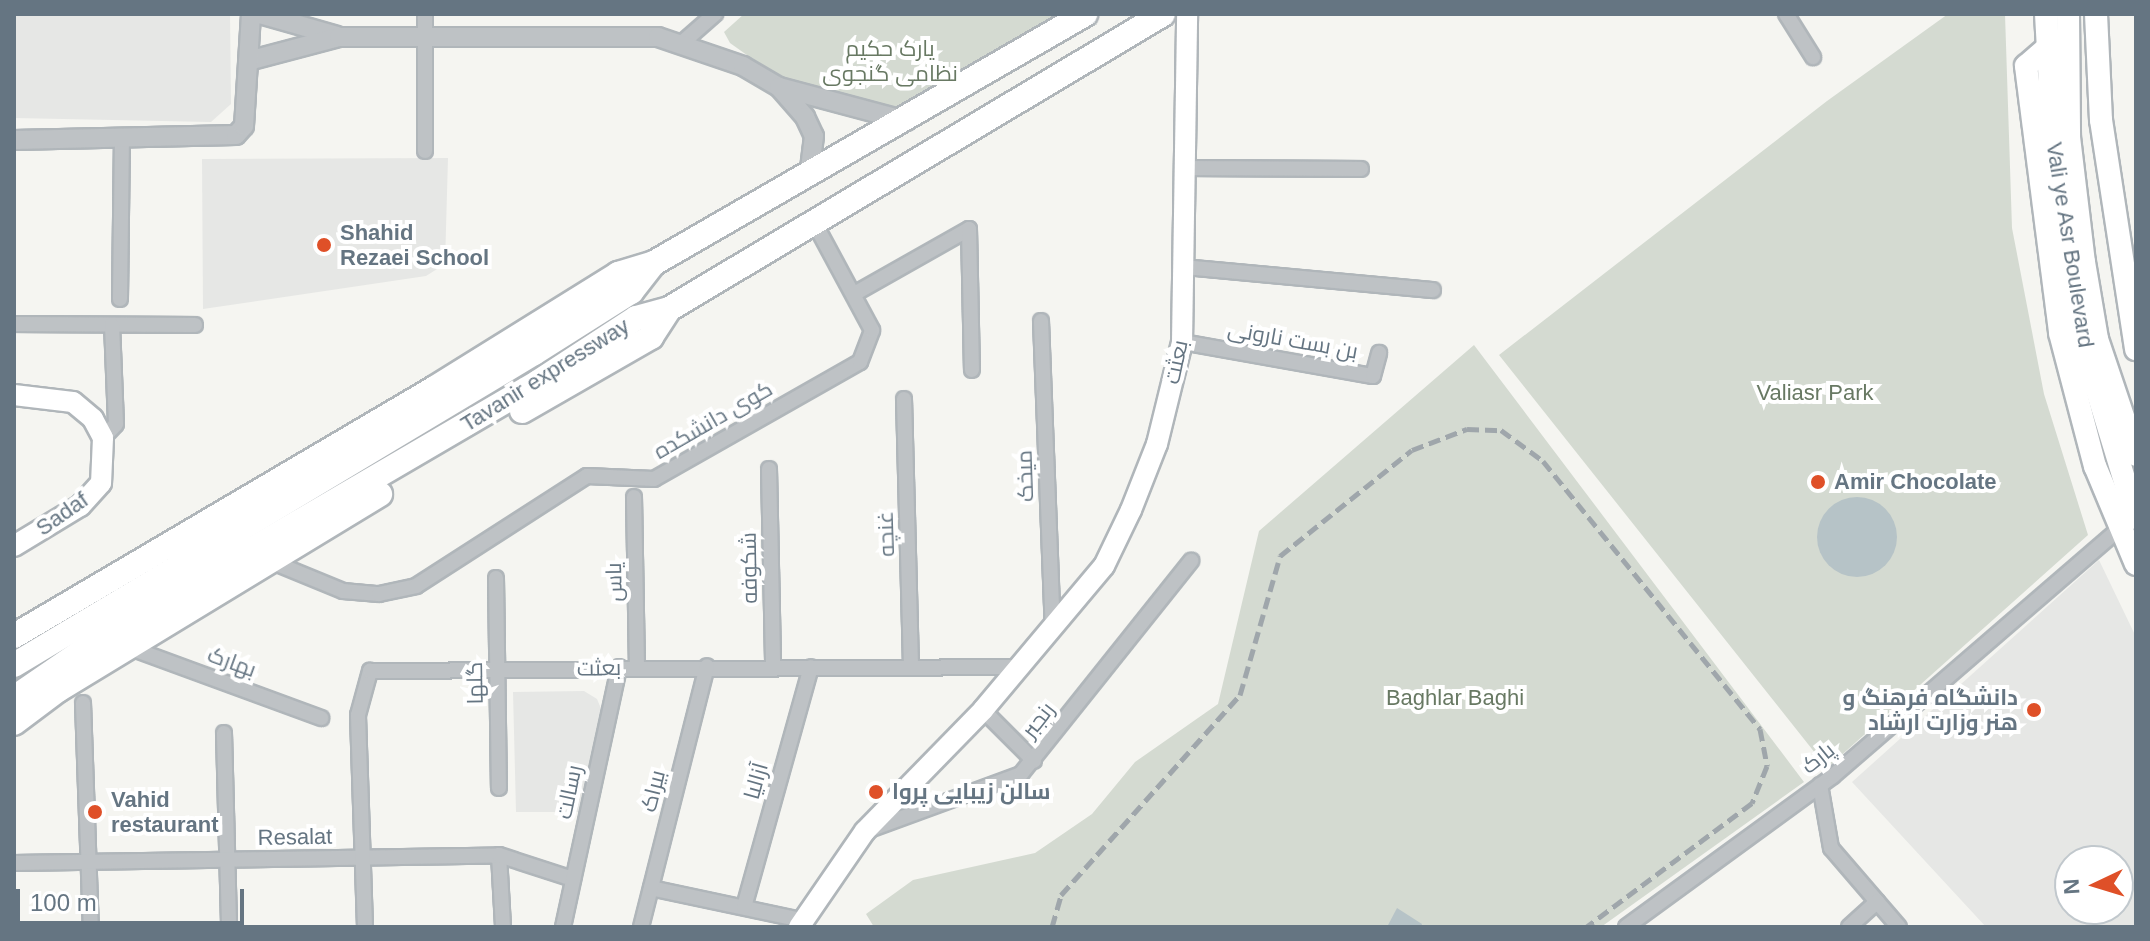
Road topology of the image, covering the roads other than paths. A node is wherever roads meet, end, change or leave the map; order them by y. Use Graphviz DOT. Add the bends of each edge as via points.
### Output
graph roads {
  1 [pos="251,14"];
  2 [pos="260,14"];
  3 [pos="425,14"];
  4 [pos="715,14"];
  5 [pos="1085,14"];
  6 [pos="1163,14"];
  7 [pos="1187,14"];
  8 [pos="1786,14"];
  9 [pos="2095,14"];
  10 [pos="2061,16"];
  11 [pos="426,34"];
  12 [pos="339,37"];
  13 [pos="683,42"];
  14 [pos="1813,57"];
  15 [pos="248,61"];
  16 [pos="779,87"];
  17 [pos="907,121"];
  18 [pos="14,140"];
  19 [pos="122,140"];
  20 [pos="425,151"];
  21 [pos="1188,168"];
  22 [pos="1361,169"];
  23 [pos="809,177"];
  24 [pos="815,224"];
  25 [pos="654,263"];
  26 [pos="1184,267"];
  27 [pos="1433,290"];
  28 [pos="854,294"];
  29 [pos="120,299"];
  30 [pos="669,309"];
  31 [pos="1041,321"];
  32 [pos="14,324"];
  33 [pos="112,325"];
  34 [pos="195,325"];
  35 [pos="1182,342"];
  36 [pos="2136,349"];
  37 [pos="1379,353"];
  38 [pos="972,370"];
  39 [pos="14,395"];
  40 [pos="904,399"];
  41 [pos="103,438"];
  42 [pos="2136,455"];
  43 [pos="769,469"];
  44 [pos="634,497"];
  45 [pos="2130,521"];
  46 [pos="14,546"];
  47 [pos="270,561"];
  48 [pos="1191,561"];
  49 [pos="2136,564"];
  50 [pos="496,578"];
  51 [pos="1053,629"];
  52 [pos="14,636"];
  53 [pos="128,647"];
  54 [pos="14,665"];
  55 [pos="773,665"];
  56 [pos="707,666"];
  57 [pos="619,667"];
  58 [pos="637,667"];
  59 [pos="811,667"];
  60 [pos="911,667"];
  61 [pos="1021,667"];
  62 [pos="497,669"];
  63 [pos="14,698"];
  64 [pos="83,703"];
  65 [pos="983,710"];
  66 [pos="321,718"];
  67 [pos="14,723"];
  68 [pos="224,733"];
  69 [pos="1034,761"];
  70 [pos="1820,785"];
  71 [pos="499,788"];
  72 [pos="865,831"];
  73 [pos="499,855"];
  74 [pos="363,858"];
  75 [pos="227,860"];
  76 [pos="14,863"];
  77 [pos="88,863"];
  78 [pos="573,879"];
  79 [pos="651,888"];
  80 [pos="1877,902"];
  81 [pos="744,907"];
  82 [pos="800,924"];
  83 [pos="91,927"];
  84 [pos="229,927"];
  85 [pos="365,927"];
  86 [pos="503,927"];
  87 [pos="563,927"];
  88 [pos="641,927"];
  89 [pos="1626,927"];
  90 [pos="1849,927"];
  91 [pos="1899,927"];
  1 -- 15 [label="street"];
  2 -- 12 [label="street"];
  3 -- 11 [label="street"];
  4 -- 13 [label="street"];
  5 -- 17 [label="highway, Tavanir expressway"];
  6 -- 24 [label="highway, Tavanir expressway"];
  7 -- 21 [label="main road, بعثت"];
  8 -- 14 [label="street"];
  9 -- 10 [label="street"];
  9 -- 36 [label="main road" via="2101,120"];
  10 -- 42 [label="main road, Vali ye Asr Boulevard" via="2069,137 2097,339"];
  10 -- 45 [label="main road, Vali ye Asr Boulevard" via="2048,47 2053,140 2082,341"];
  11 -- 12 [label="street"];
  11 -- 13 [label="street" via="627,36"];
  11 -- 20 [label="street"];
  12 -- 15 [label="street"];
  13 -- 16 [label="street"];
  15 -- 19 [label="street" via="244,126 236,135"];
  16 -- 17 [label="street"];
  16 -- 23 [label="street" via="814,136"];
  17 -- 23 [label="highway, Tavanir expressway"];
  18 -- 19 [label="street"];
  19 -- 29 [label="street"];
  21 -- 22 [label="street"];
  21 -- 26 [label="main road, بعثت"];
  23 -- 25 [label="highway, Tavanir expressway"];
  24 -- 28 [label="street, کوی دانشکده"];
  24 -- 30 [label="highway, Tavanir expressway"];
  25 -- 52 [label="highway" via="618,274 422,397"];
  25 -- 54 [label="highway, Tavanir expressway" via="631,292 534,353"];
  26 -- 27 [label="street"];
  26 -- 35 [label="main road, بعثت"];
  28 -- 38 [label="street" via="969,229"];
  28 -- 47 [label="street, کوی دانشکده" via="872,330 860,362 654,479 587,476 404,589 379,594 343,591"];
  30 -- 47 [label="highway" via="651,337"];
  30 -- 63 [label="highway, Tavanir expressway" via="636,318 538,382 107,634"];
  31 -- 51 [label="street, میخک"];
  32 -- 33 [label="street"];
  33 -- 34 [label="street"];
  33 -- 41 [label="street" via="116,424"];
  35 -- 37 [label="street, بن بست نارونی" via="1373,376"];
  35 -- 51 [label="main road, بعثت" via="1157,444 1131,510 1104,566"];
  39 -- 41 [label="main road" via="73,402 93,419"];
  40 -- 60 [label="street, غنچه"];
  41 -- 46 [label="main road, Sadaf" via="101,483 80,506"];
  43 -- 55 [label="street, شکوفه"];
  44 -- 58 [label="street, یاس"];
  45 -- 49 [label="main road, Vali ye Asr Boulevard"];
  45 -- 70 [label="street, پارک"];
  47 -- 53 [label="highway"];
  48 -- 69 [label="street, رنجبر"];
  50 -- 62 [label="street, گلها"];
  51 -- 61 [label="main road, بعثت"];
  53 -- 66 [label="street, بهارک"];
  53 -- 67 [label="highway"];
  55 -- 56 [label="street, بعثت"];
  55 -- 59 [label="street, بعثت"];
  56 -- 58 [label="street, بعثت"];
  56 -- 79 [label="street, بیراک"];
  57 -- 58 [label="street, بعثت"];
  57 -- 62 [label="street, بعثت"];
  57 -- 78 [label="street, رسالت"];
  59 -- 60 [label="street, بعثت"];
  59 -- 81 [label="street, آزالیا"];
  60 -- 61 [label="street, بعثت"];
  61 -- 65 [label="main road, بعثت"];
  62 -- 71 [label="street, گلها"];
  62 -- 74 [label="street, بعثت" via="370,671 358,715"];
  64 -- 77 [label="street"];
  65 -- 69 [label="street"];
  65 -- 72 [label="main road, بعثت"];
  68 -- 75 [label="street"];
  69 -- 72 [label="street, رنجبر" via="1004,783"];
  70 -- 80 [label="street" via="1831,848"];
  70 -- 89 [label="street, پارک"];
  72 -- 82 [label="main road, بعثت"];
  73 -- 74 [label="street, Resalat"];
  73 -- 78 [label="street, Resalat"];
  73 -- 86 [label="street"];
  74 -- 75 [label="street, Resalat"];
  74 -- 85 [label="street"];
  75 -- 77 [label="street, Resalat"];
  75 -- 84 [label="street"];
  76 -- 77 [label="street, Resalat"];
  77 -- 83 [label="street"];
  78 -- 87 [label="street, رسالت"];
  79 -- 81 [label="street"];
  79 -- 88 [label="street, بیراک"];
  80 -- 90 [label="street"];
  80 -- 91 [label="street"];
  81 -- 82 [label="street"];
}
